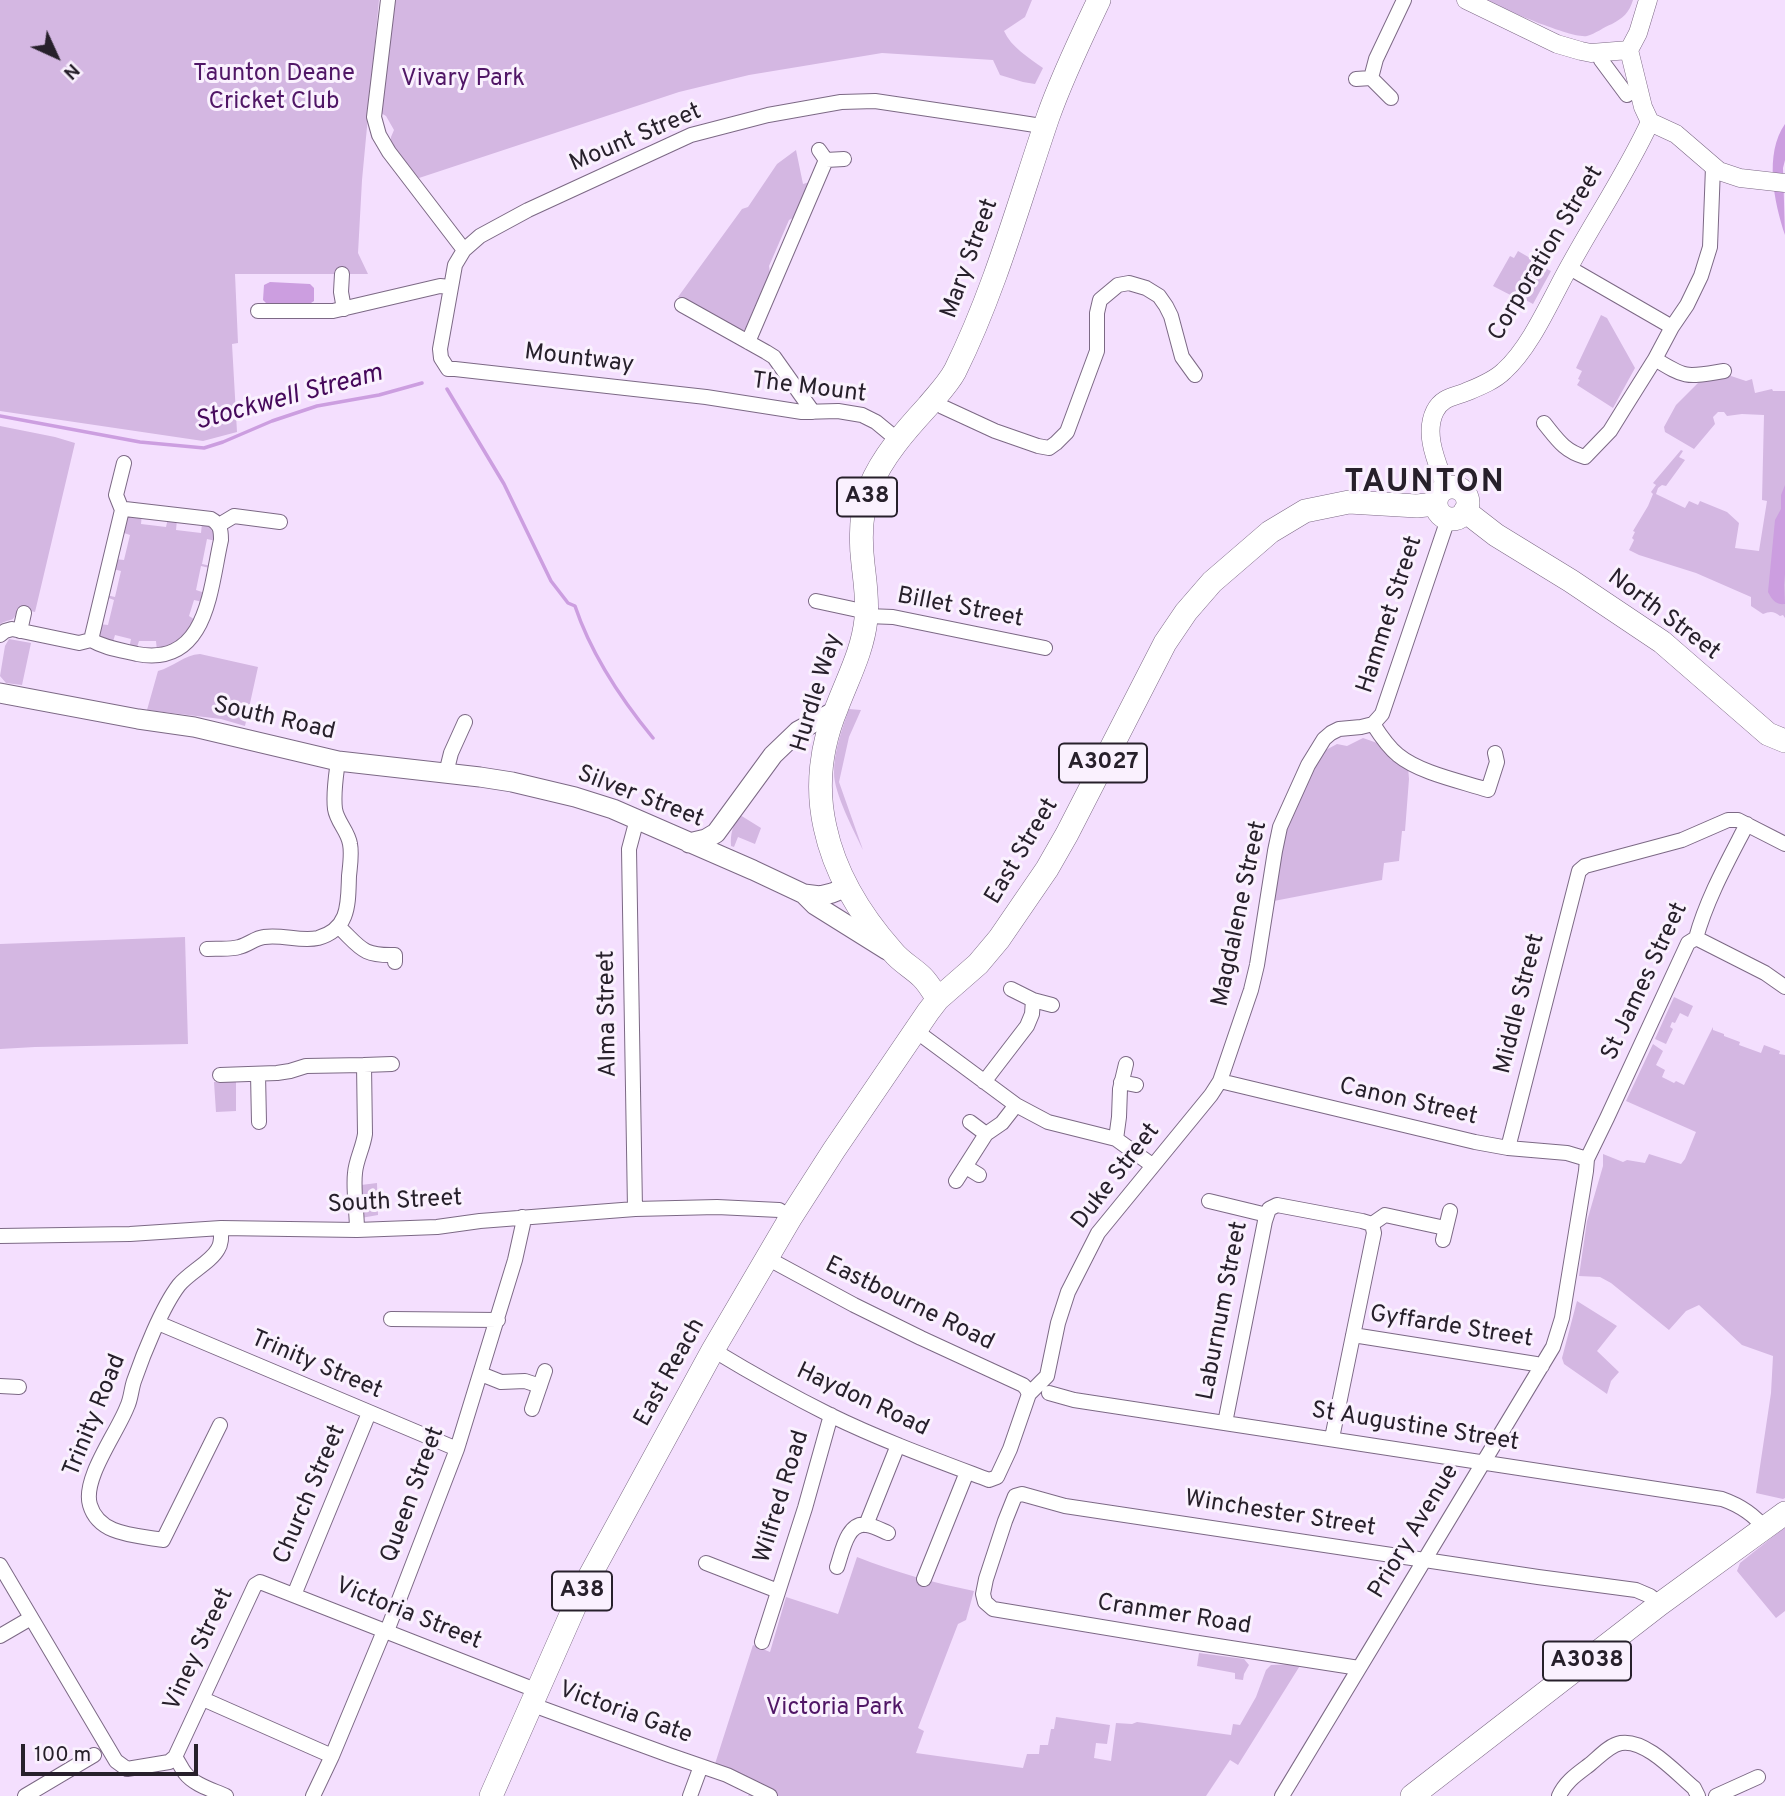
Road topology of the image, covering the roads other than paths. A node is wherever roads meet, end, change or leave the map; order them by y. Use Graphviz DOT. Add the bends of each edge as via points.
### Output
graph roads {
  1 [pos="388,0"];
  2 [pos="1099,0"];
  3 [pos="1405,0"];
  4 [pos="1466,0"];
  5 [pos="1648,0"];
  6 [pos="1629,50"];
  7 [pos="1599,52"];
  8 [pos="1371,78"];
  9 [pos="1356,79"];
  10 [pos="1628,95"];
  11 [pos="1391,98"];
  12 [pos="1650,122"];
  13 [pos="1045,130"];
  14 [pos="844,159"];
  15 [pos="1713,167"];
  16 [pos="1778,183"];
  17 [pos="464,250"];
  18 [pos="1568,267"];
  19 [pos="342,274"];
  20 [pos="450,287"];
  21 [pos="682,305"];
  22 [pos="344,309"];
  23 [pos="258,311"];
  24 [pos="1672,327"];
  25 [pos="748,342"];
  26 [pos="1658,353"];
  27 [pos="1724,371"];
  28 [pos="1195,375"];
  29 [pos="706,397"];
  30 [pos="934,399"];
  31 [pos="813,412"];
  32 [pos="1544,423"];
  33 [pos="899,441"];
  34 [pos="124,463"];
  35 [pos="1449,506"];
  36 [pos="122,510"];
  37 [pos="280,522"];
  38 [pos="219,526"];
  39 [pos="816,601"];
  40 [pos="24,613"];
  41 [pos="867,614"];
  42 [pos="20,631"];
  43 [pos="0,635"];
  44 [pos="91,640"];
  45 [pos="1045,648"];
  46 [pos="0,693"];
  47 [pos="835,710"];
  48 [pos="465,722"];
  49 [pos="1373,724"];
  50 [pos="787,741"];
  51 [pos="1785,741"];
  52 [pos="824,747"];
  53 [pos="1495,753"];
  54 [pos="338,761"];
  55 [pos="446,773"];
  56 [pos="538,788"];
  57 [pos="637,819"];
  58 [pos="1747,824"];
  59 [pos="716,833"];
  60 [pos="690,843"];
  61 [pos="1785,844"];
  62 [pos="723,857"];
  63 [pos="847,887"];
  64 [pos="804,894"];
  65 [pos="339,927"];
  66 [pos="1696,938"];
  67 [pos="207,949"];
  68 [pos="894,954"];
  69 [pos="395,962"];
  70 [pos="1785,987"];
  71 [pos="1011,989"];
  72 [pos="939,999"];
  73 [pos="1033,1000"];
  74 [pos="1052,1005"];
  75 [pos="916,1031"];
  76 [pos="392,1063"];
  77 [pos="1126,1063"];
  78 [pos="364,1065"];
  79 [pos="258,1074"];
  80 [pos="220,1075"];
  81 [pos="984,1082"];
  82 [pos="1121,1082"];
  83 [pos="1220,1082"];
  84 [pos="1136,1085"];
  85 [pos="1016,1105"];
  86 [pos="260,1122"];
  87 [pos="970,1122"];
  88 [pos="986,1133"];
  89 [pos="1116,1139"];
  90 [pos="1508,1148"];
  91 [pos="1587,1159"];
  92 [pos="1152,1165"];
  93 [pos="966,1167"];
  94 [pos="979,1175"];
  95 [pos="956,1181"];
  96 [pos="1209,1201"];
  97 [pos="635,1209"];
  98 [pos="1450,1211"];
  99 [pos="1268,1212"];
  100 [pos="522,1217"];
  101 [pos="791,1217"];
  102 [pos="1372,1224"];
  103 [pos="221,1228"];
  104 [pos="357,1230"];
  105 [pos="0,1236"];
  106 [pos="767,1258"];
  107 [pos="391,1319"];
  108 [pos="498,1320"];
  109 [pos="158,1323"];
  110 [pos="1353,1335"];
  111 [pos="713,1350"];
  112 [pos="1542,1366"];
  113 [pos="545,1371"];
  114 [pos="481,1374"];
  115 [pos="0,1386"];
  116 [pos="540,1386"];
  117 [pos="19,1387"];
  118 [pos="1041,1387"];
  119 [pos="532,1409"];
  120 [pos="369,1413"];
  121 [pos="831,1415"];
  122 [pos="1225,1423"];
  123 [pos="220,1425"];
  124 [pos="1332,1438"];
  125 [pos="898,1445"];
  126 [pos="457,1449"];
  127 [pos="1484,1462"];
  128 [pos="967,1472"];
  129 [pos="997,1477"];
  130 [pos="1785,1513"];
  131 [pos="866,1525"];
  132 [pos="1765,1529"];
  133 [pos="888,1533"];
  134 [pos="1424,1560"];
  135 [pos="706,1563"];
  136 [pos="0,1565"];
  137 [pos="836,1567"];
  138 [pos="924,1579"];
  139 [pos="260,1582"];
  140 [pos="778,1591"];
  141 [pos="294,1595"];
  142 [pos="985,1602"];
  143 [pos="1660,1604"];
  144 [pos="31,1618"];
  145 [pos="386,1631"];
  146 [pos="0,1636"];
  147 [pos="762,1642"];
  148 [pos="1359,1668"];
  149 [pos="536,1698"];
  150 [pos="203,1699"];
  151 [pos="94,1755"];
  152 [pos="332,1756"];
  153 [pos="176,1758"];
  154 [pos="701,1766"];
  155 [pos="1758,1777"];
  156 [pos="34,1794"];
  157 [pos="226,1796"];
  158 [pos="313,1796"];
  159 [pos="491,1796"];
  160 [pos="690,1796"];
  161 [pos="770,1796"];
  162 [pos="1282,1796"];
  163 [pos="1412,1796"];
  164 [pos="1559,1796"];
  165 [pos="1698,1796"];
  166 [pos="1716,1796"];
  1 -- 17 [label="street" via="374,117 379,135"];
  2 -- 13 [label="main road, A38"];
  3 -- 8 [label="street"];
  4 -- 7 [label="street" via="1558,44"];
  5 -- 6 [label="street"];
  6 -- 7 [label="street"];
  6 -- 12 [label="street"];
  7 -- 10 [label="street"];
  8 -- 9 [label="street"];
  8 -- 11 [label="street"];
  12 -- 15 [label="street" via="1676,134"];
  12 -- 18 [label="street, Corporation Street"];
  13 -- 17 [label="street, Mount Street" via="875,101 768,115 691,135 528,210"];
  13 -- 30 [label="main road, Mary Street / A38" via="979,318 953,374"];
  14 -- 25 [label="street" via="823,155"];
  15 -- 16 [label="street" via="1740,178"];
  15 -- 24 [label="street" via="1710,247 1701,276"];
  17 -- 20 [label="street"];
  18 -- 24 [label="street"];
  18 -- 35 [label="street, Corporation Street" via="1532,334 1504,371 1442,401 1434,414 1431,440"];
  19 -- 22 [label="street"];
  20 -- 22 [label="street"];
  20 -- 29 [label="street, Mountway" via="440,349 448,369"];
  21 -- 25 [label="street"];
  22 -- 23 [label="street"];
  24 -- 26 [label="street"];
  25 -- 31 [label="street" via="774,357"];
  26 -- 27 [label="street" via="1684,376"];
  26 -- 32 [label="street" via="1610,431 1585,457 1572,453"];
  28 -- 30 [label="street" via="1182,356 1171,316 1159,296 1129,283 1118,285 1100,300 1097,351 1067,432 1049,448 978,424"];
  29 -- 31 [label="street, The Mount"];
  30 -- 33 [label="main road, A38"];
  31 -- 33 [label="street, The Mount" via="862,415"];
  33 -- 41 [label="main road, A38" via="877,472 863,515"];
  34 -- 36 [label="street" via="117,495"];
  35 -- 49 [label="street, Hammet Street" via="1382,714"];
  35 -- 51 [label="main road, North Street" via="1662,642 1768,734"];
  35 -- 72 [label="main road, East Street / A3027" via="1349,502 1305,511 1270,532 1213,582 1185,612 1153,665 1047,869 999,939"];
  36 -- 38 [label="street" via="211,519"];
  36 -- 44 [label="street"];
  37 -- 38 [label="street" via="234,516"];
  38 -- 44 [label="street" via="221,540 204,616 186,643 171,652 146,656 102,647"];
  39 -- 41 [label="street, Billet Street"];
  40 -- 42 [label="street"];
  41 -- 45 [label="street, Billet Street"];
  41 -- 47 [label="main road, Hurdle Way / A38" via="861,646"];
  42 -- 43 [label="street" via="12,629"];
  42 -- 44 [label="street" via="79,643"];
  46 -- 54 [label="main road, South Road" via="194,727"];
  47 -- 50 [label="main road"];
  47 -- 52 [label="main road, Hurdle Way / A38"];
  48 -- 55 [label="street"];
  49 -- 53 [label="street" via="1400,757 1488,790 1497,762"];
  49 -- 83 [label="street, Magdalene Street" via="1339,729 1324,739 1280,827 1257,965"];
  50 -- 52 [label="main road" via="804,739"];
  50 -- 59 [label="main road"];
  52 -- 63 [label="main road, Hurdle Way / A38" via="821,798 825,827"];
  54 -- 55 [label="main road, South Road"];
  54 -- 65 [label="street" via="335,812 350,844 348,905"];
  55 -- 56 [label="main road, South Road"];
  56 -- 57 [label="main road, Silver Street"];
  57 -- 60 [label="main road, Silver Street"];
  57 -- 97 [label="street, Alma Street" via="629,849"];
  58 -- 61 [label="street"];
  58 -- 66 [label="street, St James Street" via="1713,891"];
  58 -- 90 [label="street, Middle Street" via="1728,820 1682,840 1579,871"];
  59 -- 60 [label="main road"];
  59 -- 62 [label="main road, Silver Street"];
  60 -- 62 [label="main road, Silver Street"];
  62 -- 64 [label="main road, Silver Street"];
  63 -- 64 [label="main road, Silver Street" via="820,896"];
  63 -- 68 [label="main road, Hurdle Way / A38"];
  64 -- 68 [label="main road"];
  65 -- 67 [label="street" via="309,939 265,937 240,947"];
  65 -- 69 [label="street" via="363,950 395,955"];
  66 -- 70 [label="street"];
  66 -- 91 [label="street, St James Street" via="1688,943"];
  68 -- 72 [label="main road, Hurdle Way / A38" via="922,977"];
  71 -- 73 [label="street"];
  72 -- 75 [label="main road, East Reach / A38"];
  73 -- 74 [label="street"];
  73 -- 81 [label="street" via="1027,1026"];
  75 -- 81 [label="street"];
  75 -- 101 [label="main road, East Reach / A38"];
  76 -- 78 [label="street"];
  77 -- 82 [label="street"];
  78 -- 79 [label="street" via="306,1066"];
  78 -- 104 [label="street" via="365,1134 355,1176"];
  79 -- 80 [label="street"];
  79 -- 86 [label="street"];
  81 -- 85 [label="street"];
  82 -- 84 [label="street"];
  82 -- 89 [label="street"];
  83 -- 90 [label="street, Canon Street"];
  83 -- 92 [label="street, Duke Street"];
  85 -- 88 [label="street" via="1002,1123"];
  85 -- 89 [label="street" via="1048,1122"];
  87 -- 88 [label="street"];
  88 -- 93 [label="street"];
  89 -- 92 [label="street"];
  90 -- 91 [label="street, Canon Street"];
  91 -- 112 [label="street, Priory Avenue" via="1562,1318"];
  92 -- 118 [label="street, Duke Street" via="1098,1233 1068,1292"];
  93 -- 94 [label="street"];
  93 -- 95 [label="street"];
  96 -- 99 [label="street"];
  97 -- 100 [label="street, South Street"];
  97 -- 101 [label="street, South Street" via="779,1210"];
  98 -- 102 [label="street" via="1444,1234 1385,1215"];
  99 -- 102 [label="street" via="1277,1205"];
  99 -- 122 [label="street, Laburnum Street"];
  100 -- 104 [label="street, South Street"];
  100 -- 108 [label="street, Queen Street"];
  101 -- 106 [label="main road, East Reach / A38"];
  102 -- 110 [label="street"];
  103 -- 104 [label="street, South Street"];
  103 -- 105 [label="street, South Street"];
  103 -- 109 [label="street, Trinity Road" via="217,1250 179,1285"];
  106 -- 111 [label="main road, East Reach / A38"];
  106 -- 118 [label="street, Eastbourne Road" via="1026,1388"];
  107 -- 108 [label="street"];
  108 -- 114 [label="street, Queen Street"];
  109 -- 120 [label="street, Trinity Street"];
  109 -- 123 [label="street, Trinity Road" via="127,1408 94,1473 88,1495 99,1519 120,1533 163,1540 194,1493"];
  110 -- 112 [label="street, Gyffarde Street"];
  110 -- 124 [label="street"];
  111 -- 121 [label="street, Haydon Road"];
  111 -- 149 [label="main road, East Reach / A38" via="581,1592"];
  112 -- 127 [label="street, Priory Avenue"];
  113 -- 116 [label="street"];
  114 -- 116 [label="street"];
  114 -- 126 [label="street, Queen Street"];
  115 -- 117 [label="street"];
  116 -- 119 [label="street"];
  118 -- 122 [label="street, St Augustine Street" via="1073,1400"];
  118 -- 129 [label="street, Duke Street"];
  120 -- 126 [label="street, Trinity Street"];
  120 -- 141 [label="street, Church Street"];
  121 -- 125 [label="street, Haydon Road"];
  121 -- 140 [label="street, Wilfred Road"];
  122 -- 124 [label="street, St Augustine Street"];
  124 -- 127 [label="street, St Augustine Street"];
  125 -- 128 [label="street, Haydon Road"];
  125 -- 131 [label="street"];
  126 -- 145 [label="street, Queen Street"];
  127 -- 132 [label="street, St Augustine Street" via="1722,1499 1757,1519"];
  127 -- 134 [label="street, Priory Avenue"];
  128 -- 129 [label="street, Haydon Road" via="989,1480"];
  128 -- 138 [label="street"];
  130 -- 132 [label="main road, A3038"];
  131 -- 133 [label="street"];
  131 -- 137 [label="street" via="850,1531"];
  132 -- 143 [label="main road, A3038"];
  134 -- 142 [label="street, Winchester Street" via="1065,1506 1022,1494 1015,1496 986,1579"];
  134 -- 143 [label="street, Winchester Street" via="1636,1590"];
  134 -- 148 [label="street, Priory Avenue"];
  135 -- 140 [label="street, Wilfred Road"];
  136 -- 144 [label="street"];
  139 -- 141 [label="street, Victoria Street"];
  139 -- 150 [label="street, Viney Street"];
  140 -- 147 [label="street, Wilfred Road"];
  141 -- 145 [label="street, Victoria Street"];
  142 -- 148 [label="street, Cranmer Road" via="993,1609"];
  143 -- 163 [label="main road, A3038"];
  144 -- 146 [label="street"];
  144 -- 153 [label="street" via="121,1766 127,1769"];
  145 -- 149 [label="street, Victoria Street"];
  145 -- 152 [label="street, Queen Street"];
  148 -- 162 [label="street, Priory Avenue"];
  149 -- 154 [label="street, Victoria Gate"];
  149 -- 159 [label="main road, East Reach / A38"];
  150 -- 152 [label="street"];
  150 -- 153 [label="street, Viney Street"];
  151 -- 156 [label="street"];
  152 -- 158 [label="street, Queen Street"];
  153 -- 157 [label="street" via="190,1778"];
  154 -- 160 [label="street, Victoria Gate"];
  154 -- 161 [label="street, Victoria Gate"];
  155 -- 166 [label="street"];
  164 -- 165 [label="street" via="1567,1782 1619,1743 1650,1751"];
}
